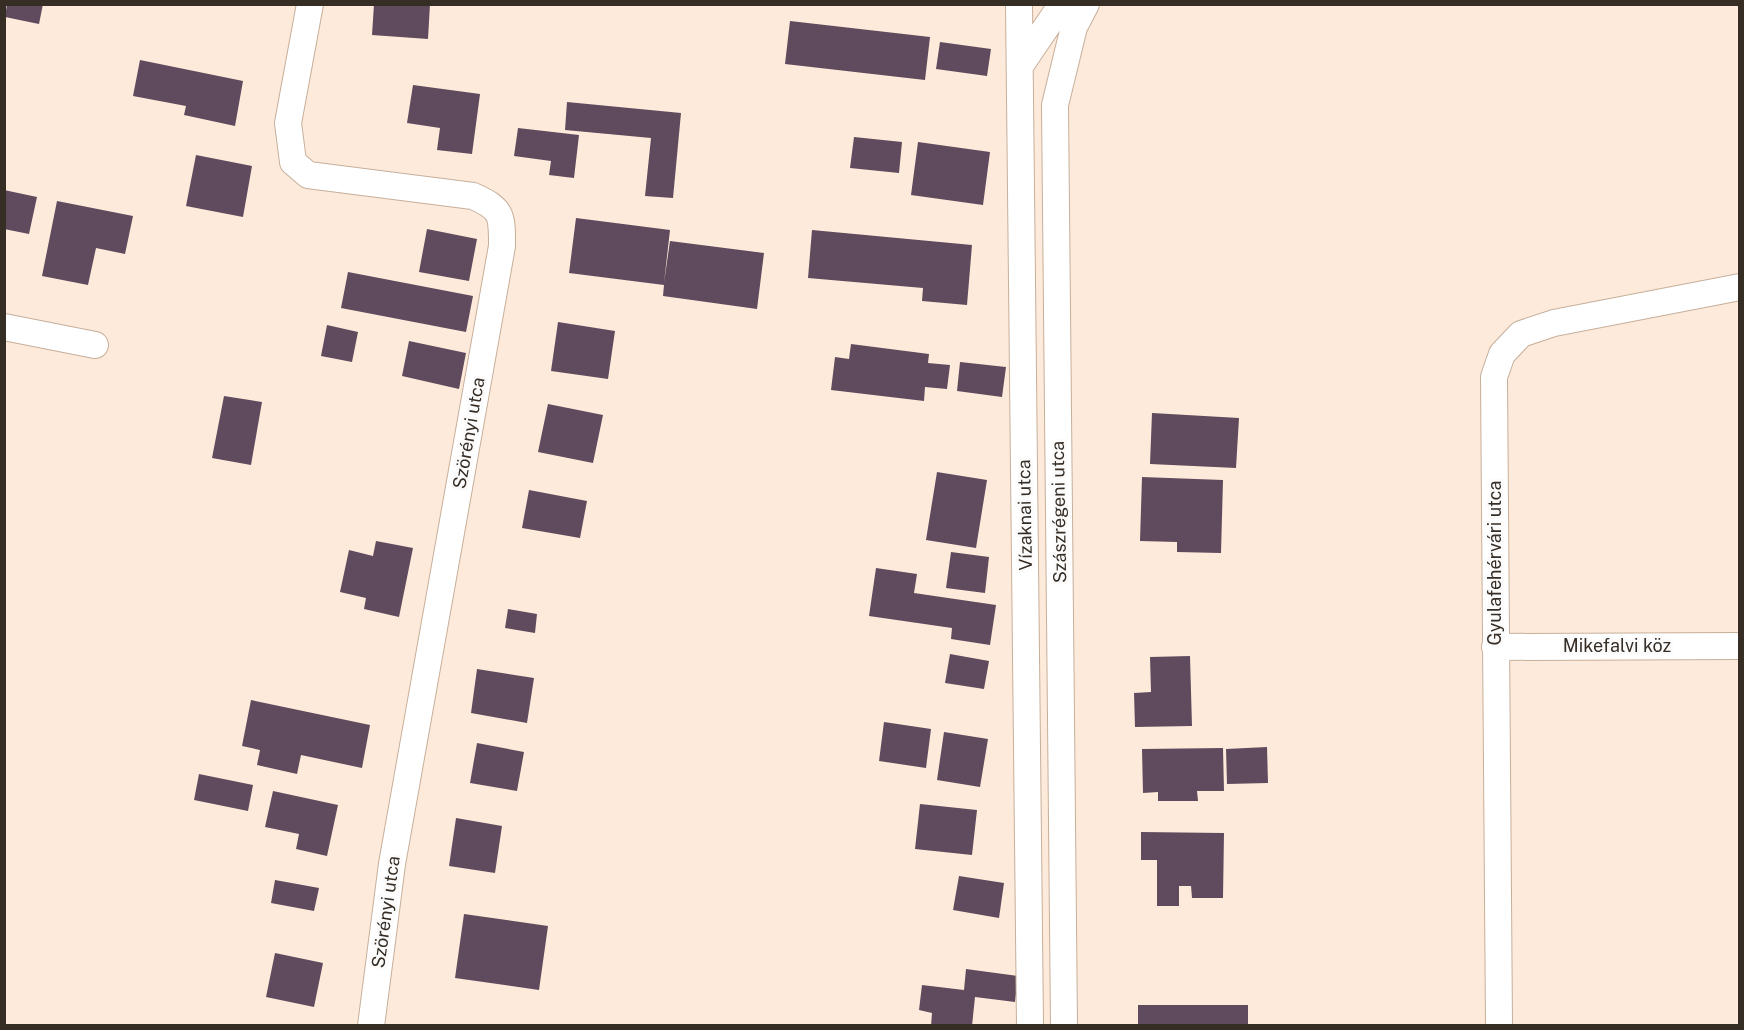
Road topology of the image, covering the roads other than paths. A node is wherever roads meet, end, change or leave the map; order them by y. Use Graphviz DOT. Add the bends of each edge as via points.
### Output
graph roads {
  1 [pos="310,4"];
  2 [pos="1019,4"];
  3 [pos="1062,4"];
  4 [pos="1086,4"];
  5 [pos="1020,66"];
  6 [pos="1740,287"];
  7 [pos="4,327"];
  8 [pos="94,345"];
  9 [pos="1740,646"];
  10 [pos="1495,647"];
  11 [pos="371,1026"];
  12 [pos="1030,1026"];
  13 [pos="1064,1026"];
  14 [pos="1499,1026"];
  1 -- 11 [label="street, Szörényi utca" via="288,123 293,162 308,175 473,196 493,204 502,221 502,246 392,864"];
  2 -- 5 [label="street, Vízaknai utca"];
  3 -- 5 [label="street"];
  4 -- 13 [label="street, Szászrégeni utca" via="1074,27 1055,105"];
  5 -- 12 [label="street, Vízaknai utca"];
  6 -- 10 [label="street, Gyulafehérvári utca" via="1554,323 1521,334 1502,354 1494,377"];
  7 -- 8 [label="street"];
  9 -- 10 [label="street, Mikefalvi köz"];
  10 -- 14 [label="street, Gyulafehérvári utca"];
}
